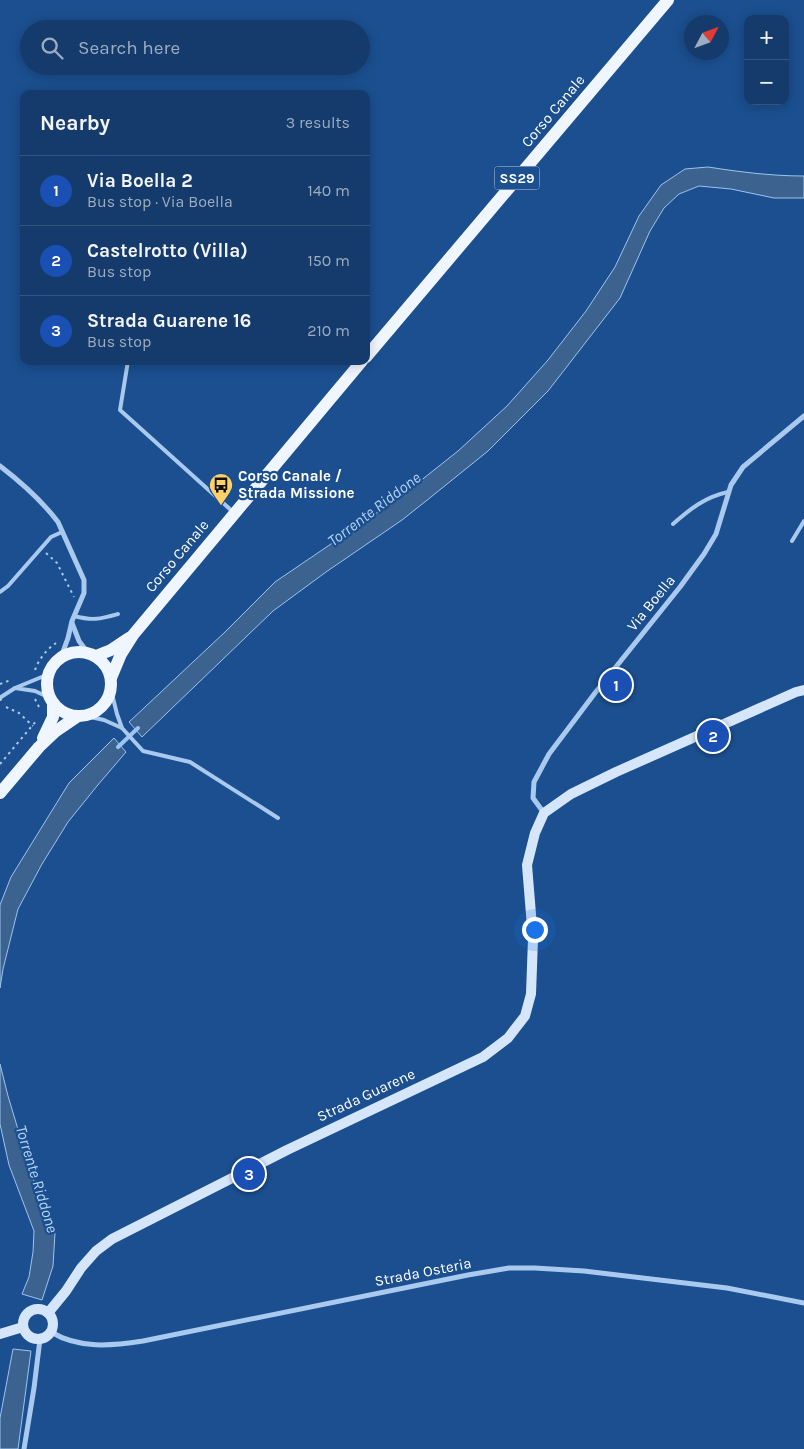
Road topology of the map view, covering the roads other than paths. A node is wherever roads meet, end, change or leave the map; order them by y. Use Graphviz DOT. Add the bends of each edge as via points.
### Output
graph roads {
  1 [pos="668,0"];
  2 [pos="370,352"];
  3 [pos="127,365"];
  4 [pos="359,365"];
  5 [pos="804,416"];
  6 [pos="0,466"];
  7 [pos="728,492"];
  8 [pos="234,513"];
  9 [pos="804,522"];
  10 [pos="673,524"];
  11 [pos="62,532"];
  12 [pos="792,541"];
  13 [pos="0,592"];
  14 [pos="118,614"];
  15 [pos="73,618"];
  16 [pos="133,635"];
  17 [pos="92,654"];
  18 [pos="61,657"];
  19 [pos="49,674"];
  20 [pos="111,684"];
  21 [pos="15,688"];
  22 [pos="800,690"];
  23 [pos="0,699"];
  24 [pos="52,701"];
  25 [pos="82,716"];
  26 [pos="122,728"];
  27 [pos="39,747"];
  28 [pos="0,792"];
  29 [pos="544,812"];
  30 [pos="278,818"];
  31 [pos="804,1303"];
  32 [pos="48,1313"];
  33 [pos="23,1327"];
  34 [pos="51,1332"];
  35 [pos="0,1334"];
  36 [pos="40,1339"];
  37 [pos="24,1449"];
  1 -- 2 [label="main road, Corso Canale / SS29"];
  3 -- 8 [label="lane" via="120,410"];
  4 -- 8 [label="main road, Corso Canale"];
  5 -- 7 [label="street, Via Boella" via="743,467"];
  6 -- 11 [label="street" via="53,515"];
  7 -- 10 [label="lane" via="702,500"];
  7 -- 29 [label="street, Via Boella" via="716,534 704,554 549,754 534,782 534,798"];
  8 -- 16 [label="main road, Corso Canale"];
  9 -- 12 [label="lane"];
  11 -- 13 [label="lane" via="51,536"];
  11 -- 15 [label="street" via="84,582 84,593"];
  14 -- 15 [label="lane" via="89,620"];
  15 -- 17 [label="street" via="79,640"];
  15 -- 18 [label="street"];
  16 -- 17 [label="main road, Corso Canale" via="111,650"];
  16 -- 20 [label="main road, Corso Canale" via="121,654"];
  17 -- 18 [label="main road, Corso Canale" via="79,652"];
  17 -- 20 [label="main road" via="108,669"];
  18 -- 19 [label="main road"];
  19 -- 21 [label="lane"];
  19 -- 24 [label="main road, Corso Canale" via="47,688"];
  20 -- 25 [label="main road, Corso Canale" via="103,707"];
  20 -- 26 [label="lane"];
  21 -- 23 [label="lane"];
  21 -- 24 [label="lane" via="35,691"];
  22 -- 29 [label="main road" via="616,772 571,794"];
  24 -- 25 [label="main road" via="60,710"];
  24 -- 27 [label="main road, Corso Canale" via="53,717"];
  25 -- 26 [label="lane"];
  25 -- 27 [label="main road, Corso Canale" via="56,731"];
  26 -- 30 [label="lane" via="143,751 190,762"];
  27 -- 28 [label="main road, Corso Canale"];
  29 -- 32 [label="main road, Strada Guarene" via="535,833 528,865 533,939 532,994 525,1016 508,1038 483,1057 287,1150 112,1239 81,1268"];
  31 -- 34 [label="street, Strada Osteria" via="727,1288 584,1271 509,1268 114,1345 88,1345"];
  32 -- 33 [label="main road" via="40,1308 30,1310 24,1318"];
  32 -- 34 [label="main road" via="53,1322"];
  33 -- 35 [label="main road"];
  33 -- 36 [label="main road" via="28,1335"];
  34 -- 36 [label="main road"];
  36 -- 37 [label="street"];
}
